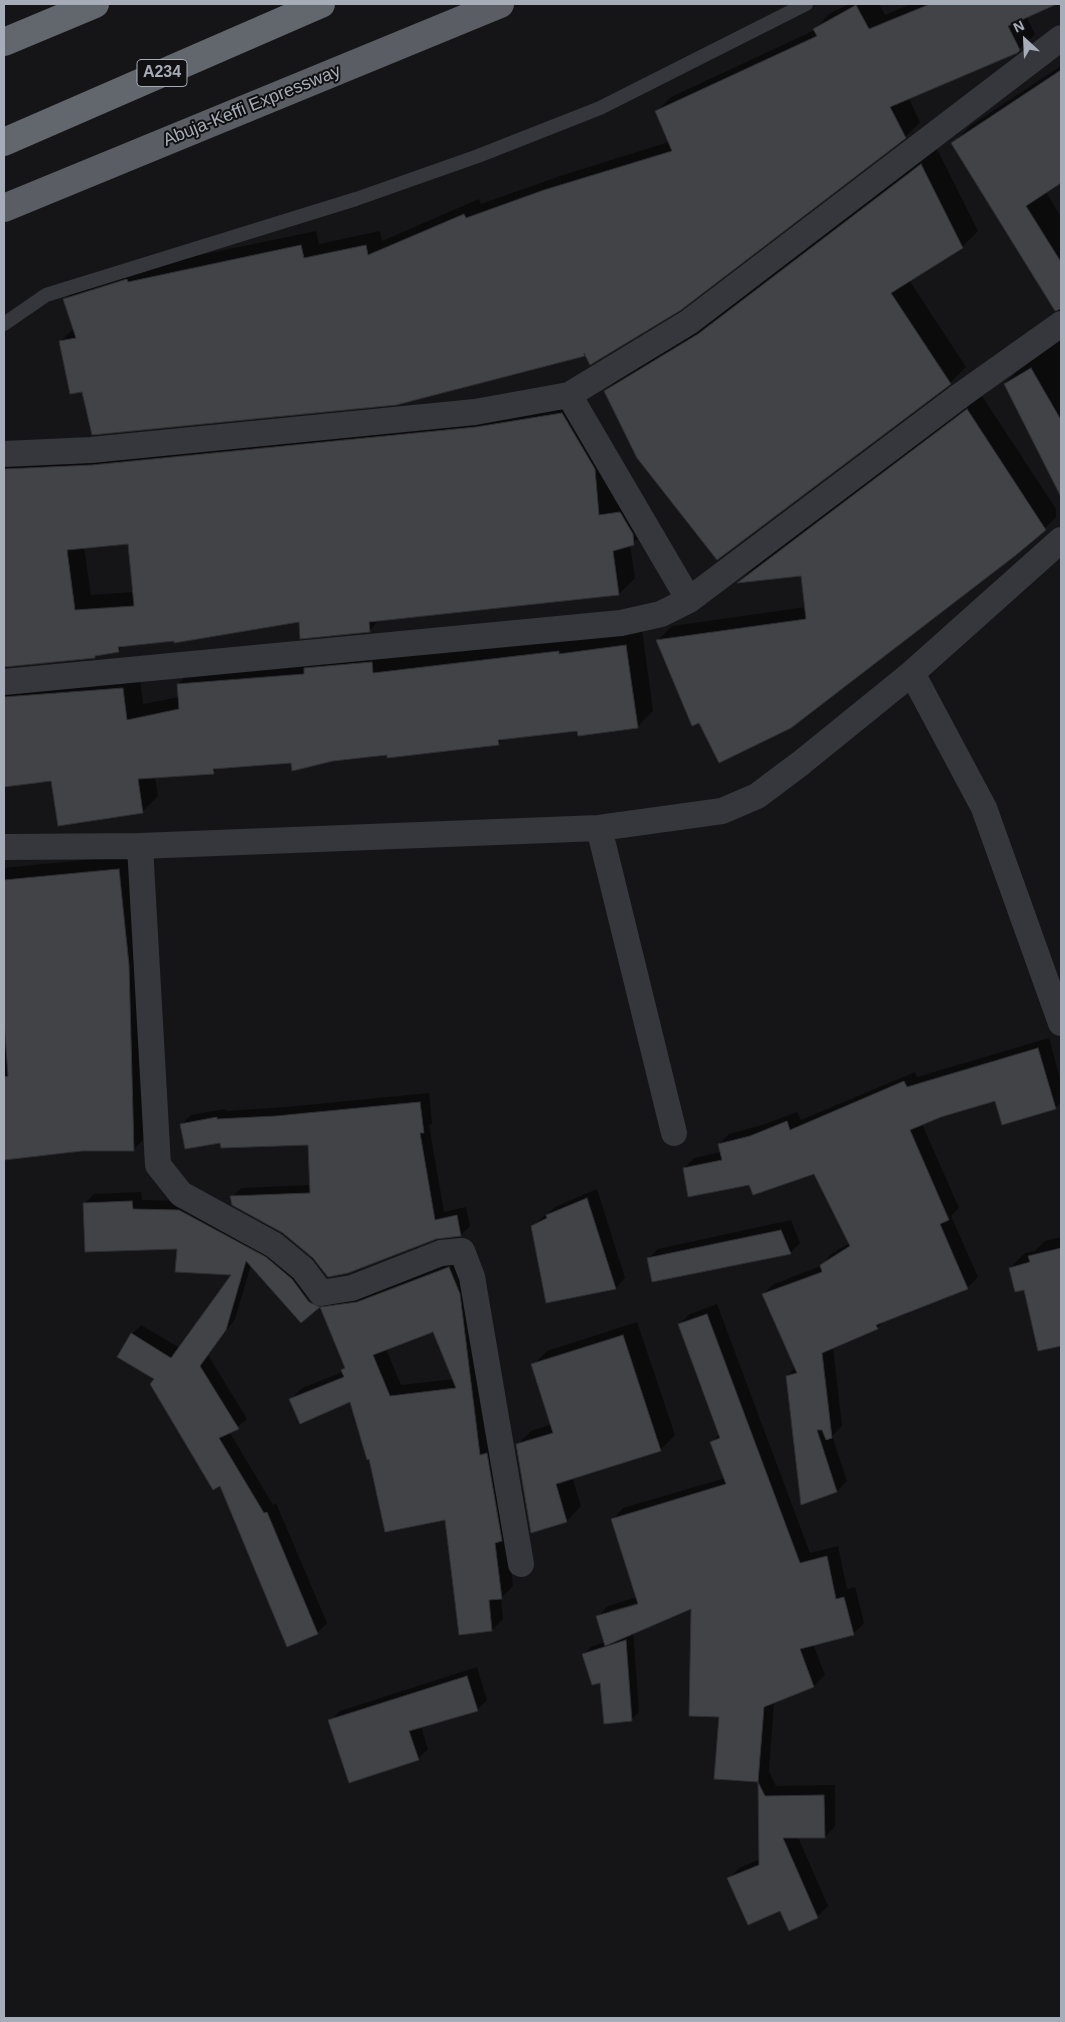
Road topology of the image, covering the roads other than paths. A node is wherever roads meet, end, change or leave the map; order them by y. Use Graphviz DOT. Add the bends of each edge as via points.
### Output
graph roads {
  1 [pos="94,4"];
  2 [pos="321,4"];
  3 [pos="500,4"];
  4 [pos="806,4"];
  5 [pos="1061,38"];
  6 [pos="4,42"];
  7 [pos="4,142"];
  8 [pos="4,208"];
  9 [pos="4,324"];
  10 [pos="1061,324"];
  11 [pos="569,395"];
  12 [pos="4,454"];
  13 [pos="1061,540"];
  14 [pos="689,600"];
  15 [pos="912,674"];
  16 [pos="4,682"];
  17 [pos="599,828"];
  18 [pos="140,846"];
  19 [pos="4,847"];
  20 [pos="1061,1024"];
  21 [pos="674,1133"];
  22 [pos="521,1564"];
  1 -- 6 [label="highway"];
  2 -- 7 [label="highway, A234"];
  3 -- 8 [label="highway, Abuja-Keffi Expressway"];
  4 -- 9 [label="lane" via="600,108 356,199 46,295"];
  5 -- 11 [label="street" via="689,322"];
  10 -- 14 [label="street" via="961,395"];
  11 -- 12 [label="street" via="475,412 91,450"];
  11 -- 14 [label="street"];
  13 -- 15 [label="street"];
  14 -- 16 [label="street" via="661,614 622,623"];
  15 -- 17 [label="street" via="757,796 722,810"];
  15 -- 20 [label="street" via="984,808"];
  17 -- 18 [label="street"];
  17 -- 21 [label="street"];
  18 -- 19 [label="street"];
  18 -- 22 [label="street" via="158,1165 181,1194 274,1245 303,1269 321,1293 352,1288 441,1253 462,1251 472,1277"];
}
